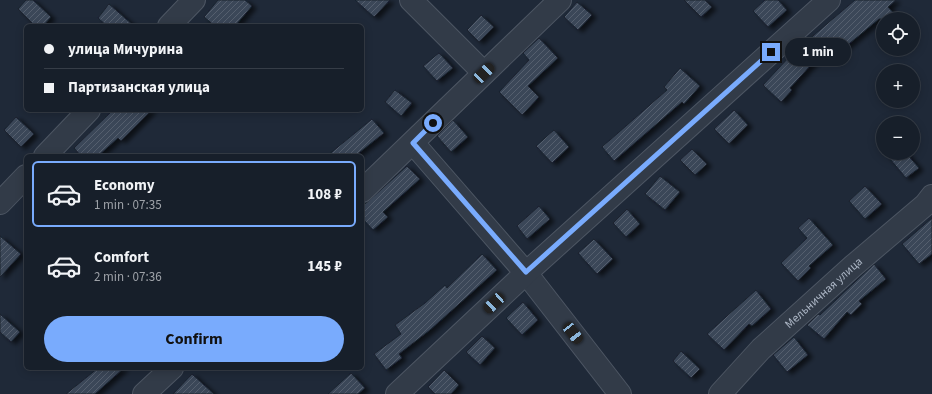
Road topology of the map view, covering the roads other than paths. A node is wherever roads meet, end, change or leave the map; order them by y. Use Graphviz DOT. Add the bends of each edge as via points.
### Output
graph roads {
  1 [pos="194,0"];
  2 [pos="411,0"];
  3 [pos="560,0"];
  4 [pos="829,0"];
  5 [pos="171,24"];
  6 [pos="484,73"];
  7 [pos="87,112"];
  8 [pos="413,143"];
  9 [pos="47,154"];
  10 [pos="24,178"];
  11 [pos="364,189"];
  12 [pos="932,196"];
  13 [pos="0,203"];
  14 [pos="526,272"];
  15 [pos="170,370"];
  16 [pos="144,394"];
  17 [pos="397,394"];
  18 [pos="620,394"];
  19 [pos="720,394"];
  1 -- 5 [label="street"];
  2 -- 6 [label="street"];
  3 -- 6 [label="street"];
  4 -- 14 [label="street"];
  6 -- 8 [label="street"];
  7 -- 9 [label="street"];
  8 -- 11 [label="street"];
  8 -- 14 [label="street"];
  10 -- 13 [label="street"];
  12 -- 19 [label="street, Мельничная улица" via="925,205 760,349"];
  14 -- 17 [label="street"];
  14 -- 18 [label="street"];
  15 -- 16 [label="street"];
}
